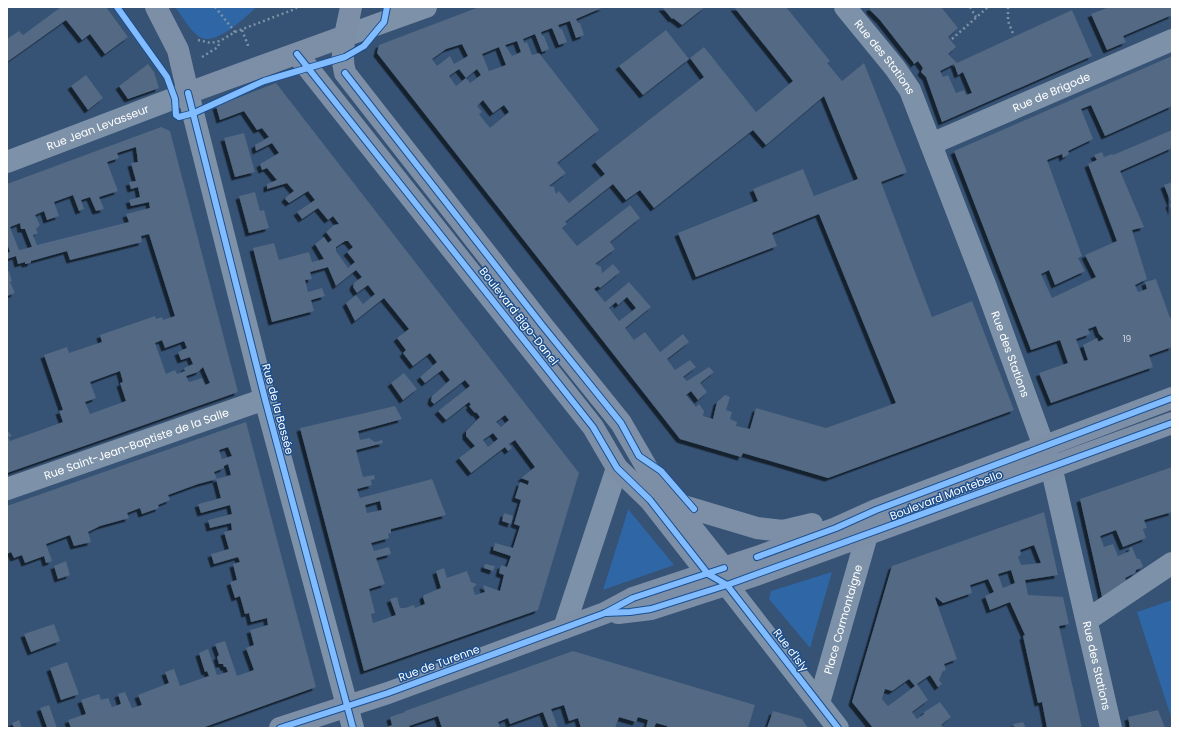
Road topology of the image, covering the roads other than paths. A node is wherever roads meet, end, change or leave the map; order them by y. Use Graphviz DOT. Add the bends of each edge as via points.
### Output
graph roads {
  1 [pos="156,7"];
  2 [pos="351,7"];
  3 [pos="426,7"];
  4 [pos="845,7"];
  5 [pos="345,36"];
  6 [pos="1172,40"];
  7 [pos="297,54"];
  8 [pos="188,93"];
  9 [pos="931,144"];
  10 [pos="7,162"];
  11 [pos="1172,398"];
  12 [pos="265,399"];
  13 [pos="1172,423"];
  14 [pos="1044,446"];
  15 [pos="1051,466"];
  16 [pos="616,468"];
  17 [pos="7,489"];
  18 [pos="670,502"];
  19 [pos="876,510"];
  20 [pos="866,535"];
  21 [pos="1172,563"];
  22 [pos="720,576"];
  23 [pos="1087,620"];
  24 [pos="564,628"];
  25 [pos="819,704"];
  26 [pos="346,706"];
  27 [pos="280,728"];
  28 [pos="353,728"];
  29 [pos="838,728"];
  30 [pos="1111,728"];
  1 -- 8 [label="main road" via="178,50"];
  2 -- 5 [label="main road"];
  3 -- 5 [label="street"];
  4 -- 9 [label="street, Rue des Stations" via="904,80"];
  5 -- 7 [label="main road"];
  5 -- 18 [label="main road, Boulevard Bigo-Danel" via="342,58 345,73 621,423 642,461"];
  6 -- 9 [label="street, Rue de Brigode"];
  7 -- 8 [label="main road"];
  7 -- 16 [label="main road, Boulevard Bigo-Danel" via="593,427"];
  8 -- 10 [label="street, Rue Jean Levasseur"];
  8 -- 12 [label="street, Rue de la Bassée"];
  9 -- 14 [label="street, Rue des Stations"];
  11 -- 14 [label="main road, Boulevard Montebello"];
  12 -- 17 [label="street, Rue Saint-Jean-Baptiste de la Salle"];
  12 -- 26 [label="street, Rue de la Bassée"];
  13 -- 15 [label="main road, Boulevard Montebello"];
  14 -- 15 [label="street, Rue des Stations"];
  14 -- 19 [label="main road, Boulevard Montebello"];
  15 -- 20 [label="main road, Boulevard Montebello"];
  15 -- 23 [label="street, Rue des Stations"];
  16 -- 22 [label="main road, Boulevard Bigo-Danel" via="650,500"];
  16 -- 24 [label="street"];
  18 -- 19 [label="main road" via="758,528 783,531"];
  18 -- 22 [label="main road, Boulevard Bigo-Danel"];
  19 -- 22 [label="main road, Boulevard Montebello"];
  20 -- 22 [label="main road, Boulevard Montebello"];
  20 -- 25 [label="street, Place Cormontaigne"];
  21 -- 23 [label="street"];
  22 -- 24 [label="main road, Rue de Turenne" via="645,610 605,613"];
  22 -- 25 [label="street, Rue d'Isly"];
  23 -- 30 [label="street, Rue des Stations"];
  24 -- 26 [label="main road, Rue de Turenne"];
  25 -- 29 [label="street, Rue d'Isly"];
  26 -- 27 [label="main road, Rue de Turenne"];
  26 -- 28 [label="street, Rue de la Bassée"];
}
